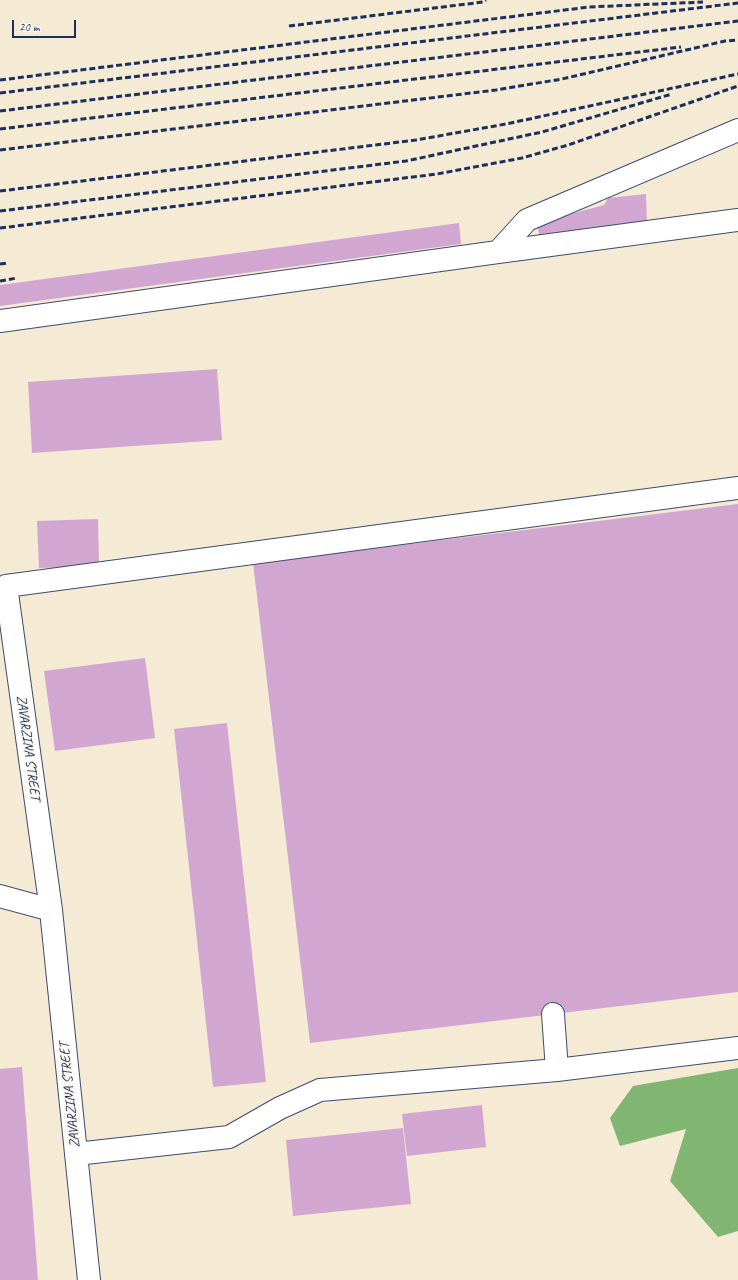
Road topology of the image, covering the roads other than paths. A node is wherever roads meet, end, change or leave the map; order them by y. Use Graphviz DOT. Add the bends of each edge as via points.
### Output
graph roads {
  1 [pos="738,130"];
  2 [pos="738,220"];
  3 [pos="498,252"];
  4 [pos="0,321"];
  5 [pos="738,488"];
  6 [pos="0,896"];
  7 [pos="51,910"];
  8 [pos="553,1014"];
  9 [pos="738,1048"];
  10 [pos="557,1070"];
  11 [pos="76,1154"];
  12 [pos="90,1280"];
  1 -- 3 [label="lane" via="527,220"];
  2 -- 3 [label="lane"];
  3 -- 4 [label="lane"];
  5 -- 7 [label="lane, ZAVARZINA STREET" via="6,586"];
  6 -- 7 [label="lane"];
  7 -- 11 [label="lane, ZAVARZINA STREET"];
  8 -- 10 [label="lane"];
  9 -- 10 [label="lane"];
  10 -- 11 [label="lane" via="320,1090 280,1108 229,1137"];
  11 -- 12 [label="lane, ZAVARZINA STREET"];
}
